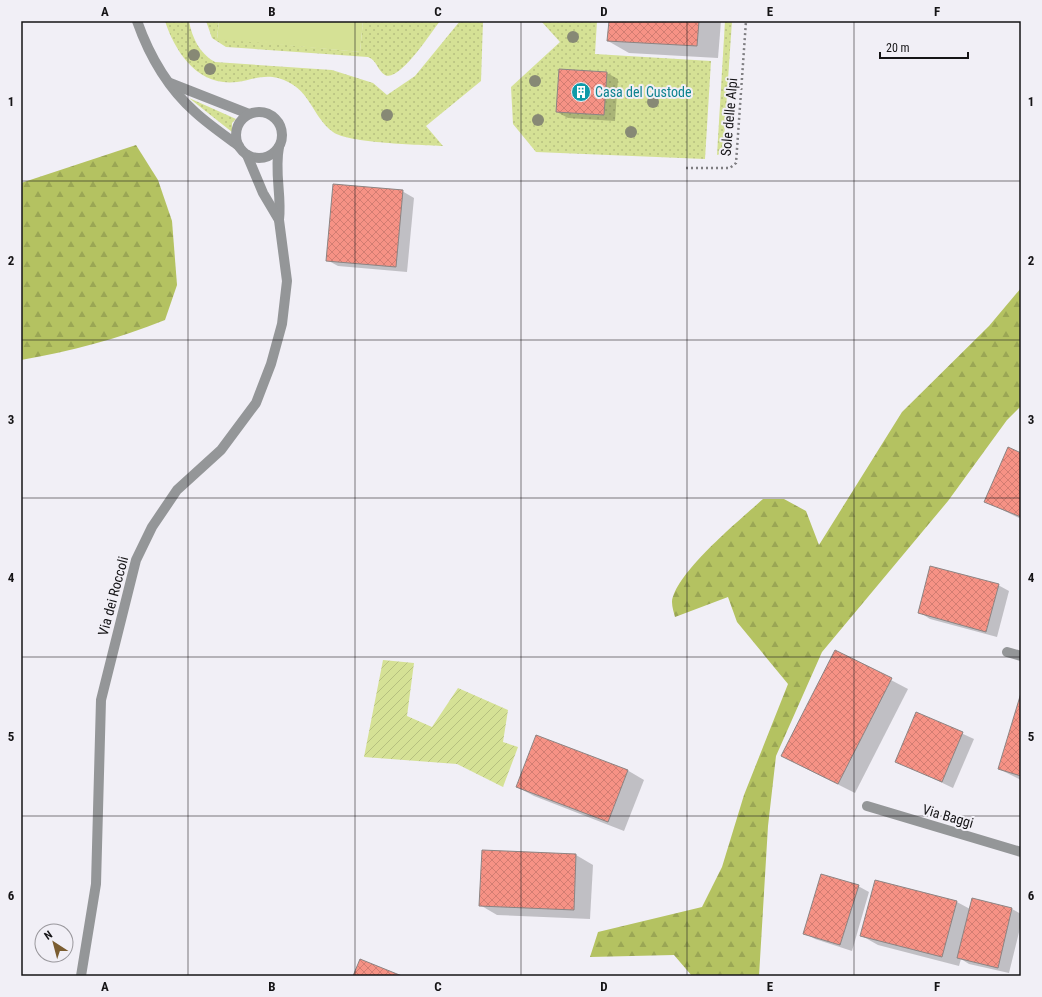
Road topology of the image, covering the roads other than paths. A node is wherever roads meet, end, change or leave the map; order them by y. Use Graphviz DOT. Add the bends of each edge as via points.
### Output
graph roads {
  1 [pos="137,21"];
  2 [pos="168,82"];
  3 [pos="249,114"];
  4 [pos="239,146"];
  5 [pos="279,148"];
  6 [pos="247,155"];
  7 [pos="279,220"];
  8 [pos="1006,652"];
  9 [pos="1021,656"];
  10 [pos="867,806"];
  11 [pos="1021,852"];
  12 [pos="81,976"];
  1 -- 2 [label="street" via="145,44"];
  2 -- 3 [label="street"];
  2 -- 4 [label="street" via="194,112"];
  3 -- 4 [label="street" via="238,124 236,139"];
  3 -- 5 [label="street" via="263,112 276,119 282,133"];
  4 -- 6 [label="street"];
  5 -- 6 [label="street" via="261,158"];
  5 -- 7 [label="street" via="276,167 281,208"];
  6 -- 7 [label="street, Via dei Roccoli" via="263,193"];
  7 -- 12 [label="street, Via dei Roccoli" via="287,281 282,324 271,364 256,403 221,450 177,490 152,528 136,560 101,700 96,884"];
  8 -- 9 [label="street"];
  10 -- 11 [label="street, Via Baggi"];
}
